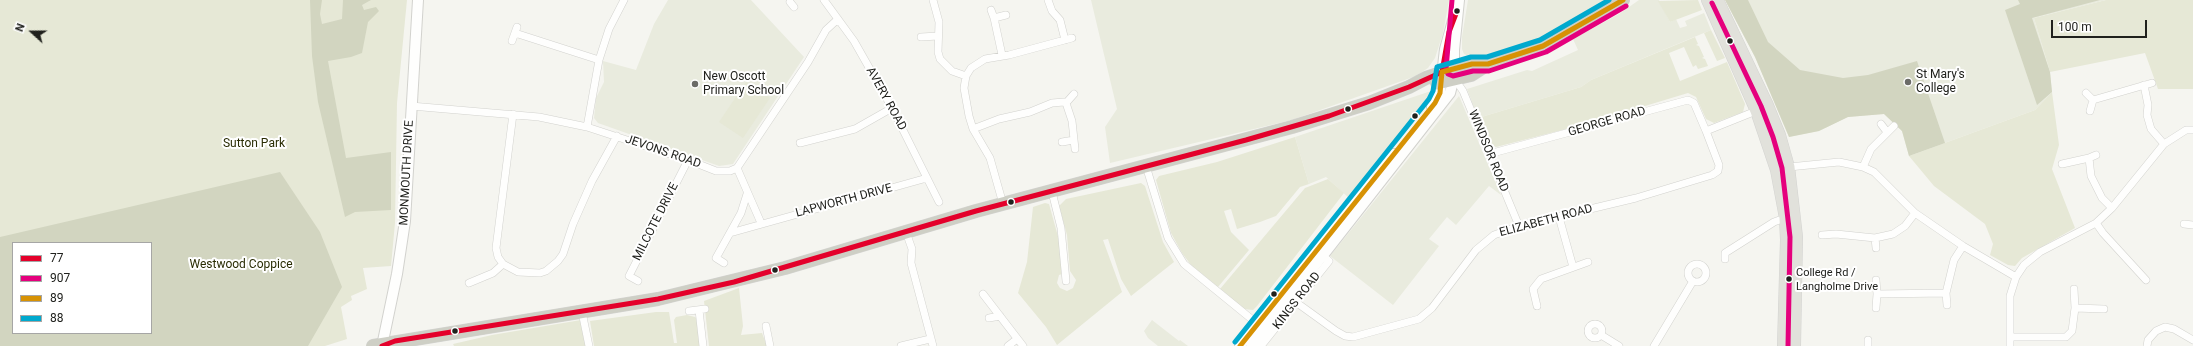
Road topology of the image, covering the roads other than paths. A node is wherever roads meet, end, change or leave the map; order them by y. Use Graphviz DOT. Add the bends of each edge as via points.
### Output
graph roads {
  1 [pos="418,0"];
  2 [pos="624,0"];
  3 [pos="824,0"];
  4 [pos="934,0"];
  5 [pos="1048,0"];
  6 [pos="1459,0"];
  7 [pos="1623,0"];
  8 [pos="1707,0"];
  9 [pos="1718,0"];
  10 [pos="990,10"];
  11 [pos="1006,15"];
  12 [pos="994,18"];
  13 [pos="838,19"];
  14 [pos="938,36"];
  15 [pos="921,37"];
  16 [pos="512,41"];
  17 [pos="1002,56"];
  18 [pos="599,60"];
  19 [pos="1448,75"];
  20 [pos="966,76"];
  21 [pos="2152,83"];
  22 [pos="2144,85"];
  23 [pos="2086,93"];
  24 [pos="1074,94"];
  25 [pos="2093,100"];
  26 [pos="1066,103"];
  27 [pos="411,106"];
  28 [pos="892,108"];
  29 [pos="1756,111"];
  30 [pos="2090,111"];
  31 [pos="513,114"];
  32 [pos="1881,124"];
  33 [pos="1894,126"];
  34 [pos="588,127"];
  35 [pos="973,129"];
  36 [pos="2193,130"];
  37 [pos="1706,131"];
  38 [pos="1887,132"];
  39 [pos="617,136"];
  40 [pos="1074,140"];
  41 [pos="1062,142"];
  42 [pos="800,143"];
  43 [pos="2164,144"];
  44 [pos="1075,149"];
  45 [pos="1489,154"];
  46 [pos="2096,155"];
  47 [pos="2089,158"];
  48 [pos="688,160"];
  49 [pos="1719,162"];
  50 [pos="2062,164"];
  51 [pos="1146,166"];
  52 [pos="1863,166"];
  53 [pos="1789,167"];
  54 [pos="737,168"];
  55 [pos="927,178"];
  56 [pos="1052,192"];
  57 [pos="747,194"];
  58 [pos="939,202"];
  59 [pos="1004,204"];
  60 [pos="2112,208"];
  61 [pos="1915,213"];
  62 [pos="1559,217"];
  63 [pos="1784,218"];
  64 [pos="2096,223"];
  65 [pos="761,224"];
  66 [pos="2184,224"];
  67 [pos="2193,225"];
  68 [pos="1519,226"];
  69 [pos="1831,226"];
  70 [pos="906,232"];
  71 [pos="730,233"];
  72 [pos="1831,234"];
  73 [pos="1822,235"];
  74 [pos="1797,237"];
  75 [pos="1875,238"];
  76 [pos="1786,240"];
  77 [pos="1963,246"];
  78 [pos="1876,248"];
  79 [pos="1725,259"];
  80 [pos="1588,262"];
  81 [pos="724,263"];
  82 [pos="503,264"];
  83 [pos="1573,267"];
  84 [pos="2134,267"];
  85 [pos="2127,272"];
  86 [pos="2016,277"];
  87 [pos="638,280"];
  88 [pos="1876,280"];
  89 [pos="2146,280"];
  90 [pos="1066,281"];
  91 [pos="1693,281"];
  92 [pos="469,283"];
  93 [pos="2074,289"];
  94 [pos="1946,293"];
  95 [pos="983,294"];
  96 [pos="1877,294"];
  97 [pos="1290,298"];
  98 [pos="1947,305"];
  99 [pos="1537,306"];
  100 [pos="1876,308"];
  101 [pos="2075,308"];
  102 [pos="2104,309"];
  103 [pos="689,311"];
  104 [pos="582,312"];
  105 [pos="1000,316"];
  106 [pos="989,318"];
  107 [pos="766,326"];
  108 [pos="1261,327"];
  109 [pos="483,328"];
  110 [pos="1601,335"];
  111 [pos="2010,337"];
  112 [pos="1017,339"];
  113 [pos="2193,339"];
  114 [pos="931,342"];
  115 [pos="379,345"];
  116 [pos="417,346"];
  117 [pos="589,346"];
  118 [pos="703,346"];
  119 [pos="770,346"];
  120 [pos="902,346"];
  121 [pos="1008,346"];
  122 [pos="1023,346"];
  123 [pos="1240,346"];
  124 [pos="1252,346"];
  125 [pos="1261,346"];
  126 [pos="1619,346"];
  127 [pos="1654,346"];
  128 [pos="1783,346"];
  129 [pos="1795,346"];
  130 [pos="2010,346"];
  131 [pos="2147,346"];
  1 -- 27 [label="main road, MONMOUTH DRIVE"];
  2 -- 18 [label="street" via="609,29"];
  3 -- 13 [label="street, AVERY ROAD"];
  4 -- 14 [label="street" via="939,22"];
  5 -- 17 [label="street" via="1068,39"];
  6 -- 19 [label="main road"];
  7 -- 19 [label="highway" via="1543,46 1488,64 1472,64"];
  8 -- 29 [label="main road"];
  9 -- 53 [label="main road" via="1780,135"];
  10 -- 12 [label="street"];
  11 -- 12 [label="street"];
  12 -- 17 [label="street"];
  13 -- 28 [label="street, AVERY ROAD" via="854,41"];
  13 -- 54 [label="street" via="826,30 808,62"];
  14 -- 15 [label="street"];
  14 -- 20 [label="street" via="940,58 952,71"];
  16 -- 18 [label="street" via="516,30"];
  17 -- 20 [label="street" via="977,63"];
  18 -- 34 [label="street"];
  19 -- 45 [label="street, WINDSOR ROAD" via="1463,91"];
  19 -- 51 [label="highway" via="1426,78 1369,103 1292,127"];
  19 -- 97 [label="main road, KINGS ROAD" via="1435,103"];
  19 -- 97 [label="main road, KINGS ROAD" via="1450,93"];
  20 -- 35 [label="street" via="965,101"];
  21 -- 22 [label="street"];
  22 -- 25 [label="street"];
  22 -- 43 [label="street" via="2151,128"];
  23 -- 25 [label="street"];
  24 -- 26 [label="street"];
  25 -- 30 [label="street"];
  26 -- 35 [label="street" via="1052,103"];
  26 -- 40 [label="street" via="1072,121"];
  27 -- 31 [label="street, JEVONS ROAD"];
  27 -- 115 [label="main road, MONMOUTH DRIVE" via="402,247"];
  28 -- 42 [label="street" via="855,129"];
  28 -- 55 [label="street, AVERY ROAD"];
  29 -- 37 [label="street"];
  29 -- 63 [label="main road" via="1776,170"];
  31 -- 34 [label="street, JEVONS ROAD"];
  31 -- 82 [label="street" via="497,231 496,248"];
  32 -- 38 [label="street"];
  33 -- 38 [label="street"];
  34 -- 39 [label="street, JEVONS ROAD"];
  35 -- 59 [label="street" via="990,158"];
  36 -- 43 [label="street" via="2186,130"];
  37 -- 45 [label="street, GEORGE ROAD" via="1694,103 1688,100"];
  37 -- 49 [label="street, GEORGE ROAD"];
  38 -- 52 [label="street" via="1871,149"];
  39 -- 48 [label="street, JEVONS ROAD"];
  39 -- 82 [label="street" via="592,181 558,261 546,271 533,274 514,270"];
  40 -- 41 [label="street"];
  40 -- 44 [label="street"];
  43 -- 60 [label="street"];
  45 -- 68 [label="street, WINDSOR ROAD"];
  46 -- 47 [label="street"];
  47 -- 50 [label="street"];
  47 -- 60 [label="street" via="2091,176 2102,198"];
  48 -- 54 [label="street, JEVONS ROAD" via="716,171"];
  48 -- 87 [label="street, MILCOTE DRIVE" via="629,276"];
  49 -- 62 [label="street, ELIZABETH ROAD" via="1718,171 1712,175"];
  51 -- 56 [label="highway"];
  51 -- 108 [label="street" via="1168,238 1184,264"];
  52 -- 53 [label="street" via="1839,162"];
  52 -- 61 [label="street" via="1874,172"];
  53 -- 74 [label="main road"];
  54 -- 57 [label="street"];
  55 -- 58 [label="street, AVERY ROAD"];
  55 -- 65 [label="street, LAPWORTH DRIVE"];
  56 -- 59 [label="highway"];
  56 -- 90 [label="street" via="1061,228"];
  57 -- 65 [label="street"];
  57 -- 71 [label="street" via="741,213"];
  59 -- 70 [label="highway"];
  60 -- 64 [label="street"];
  61 -- 75 [label="street" via="1905,226 1893,234"];
  61 -- 77 [label="street"];
  62 -- 68 [label="street, ELIZABETH ROAD"];
  62 -- 83 [label="street"];
  63 -- 76 [label="main road"];
  63 -- 79 [label="street" via="1725,253"];
  64 -- 84 [label="street"];
  64 -- 86 [label="street" via="2040,252 2024,264"];
  65 -- 71 [label="street, LAPWORTH DRIVE"];
  66 -- 67 [label="street"];
  68 -- 97 [label="street, ELIZABETH ROAD" via="1494,235 1481,244 1425,315 1412,322 1353,337 1345,336"];
  69 -- 72 [label="street"];
  70 -- 104 [label="highway" via="734,282"];
  70 -- 114 [label="street" via="912,249 911,263"];
  71 -- 81 [label="street" via="716,258"];
  72 -- 73 [label="street"];
  72 -- 75 [label="street"];
  74 -- 76 [label="main road"];
  74 -- 129 [label="main road"];
  75 -- 78 [label="street"];
  76 -- 128 [label="main road"];
  77 -- 86 [label="street"];
  77 -- 94 [label="street" via="1954,260"];
  80 -- 83 [label="street"];
  82 -- 92 [label="street" via="493,273"];
  83 -- 99 [label="street" via="1541,279 1536,284 1533,289"];
  84 -- 85 [label="street"];
  84 -- 89 [label="street"];
  86 -- 111 [label="street" via="2010,296"];
  88 -- 96 [label="street"];
  91 -- 127 [label="street"];
  93 -- 101 [label="street"];
  94 -- 96 [label="street"];
  94 -- 98 [label="street"];
  95 -- 105 [label="street"];
  96 -- 100 [label="street"];
  97 -- 108 [label="main road, KINGS ROAD"];
  97 -- 125 [label="street, KINGS ROAD"];
  101 -- 102 [label="street"];
  101 -- 111 [label="street" via="2072,331 2066,337"];
  103 -- 118 [label="street" via="702,309"];
  104 -- 109 [label="highway"];
  104 -- 117 [label="street"];
  105 -- 106 [label="street"];
  105 -- 112 [label="street"];
  107 -- 119 [label="street"];
  108 -- 123 [label="main road, KINGS ROAD"];
  108 -- 124 [label="main road, KINGS ROAD"];
  109 -- 115 [label="highway"];
  109 -- 116 [label="highway" via="456,339"];
  110 -- 126 [label="street"];
  111 -- 130 [label="street"];
  112 -- 121 [label="street"];
  112 -- 122 [label="street"];
  113 -- 131 [label="street" via="2165,327 2156,331 2148,340"];
  114 -- 120 [label="street"];
}
